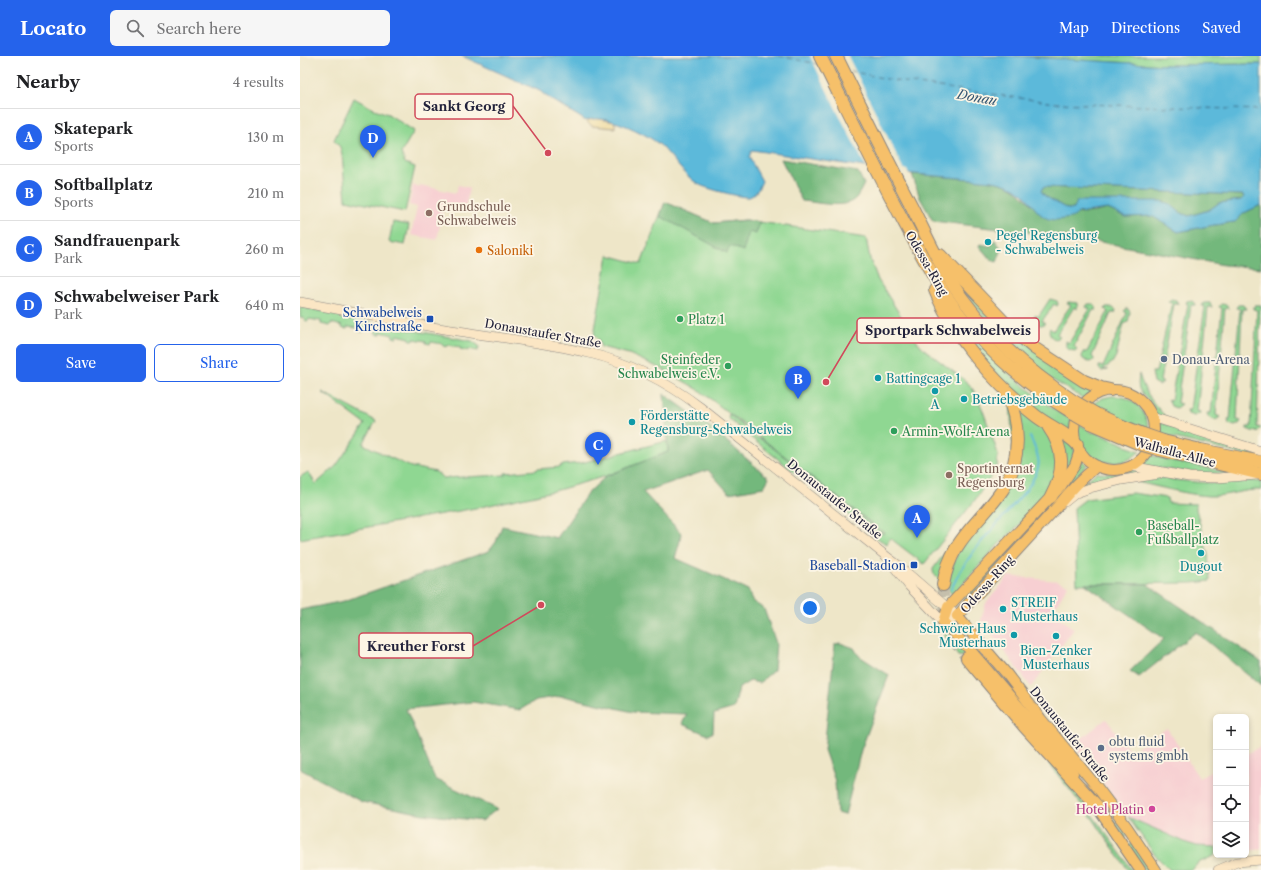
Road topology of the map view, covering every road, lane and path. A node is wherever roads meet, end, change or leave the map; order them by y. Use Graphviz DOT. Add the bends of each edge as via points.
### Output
graph roads {
  1 [pos="820,56"];
  2 [pos="836,56"];
  3 [pos="932,247"];
  4 [pos="925,263"];
  5 [pos="300,302"];
  6 [pos="1002,386"];
  7 [pos="1110,390"];
  8 [pos="1073,407"];
  9 [pos="1152,417"];
  10 [pos="1093,418"];
  11 [pos="1048,424"];
  12 [pos="1162,446"];
  13 [pos="1079,447"];
  14 [pos="1261,451"];
  15 [pos="1261,462"];
  16 [pos="1097,466"];
  17 [pos="1132,466"];
  18 [pos="1163,473"];
  19 [pos="1261,474"];
  20 [pos="1054,502"];
  21 [pos="886,556"];
  22 [pos="944,585"];
  23 [pos="948,607"];
  24 [pos="957,616"];
  25 [pos="943,622"];
  26 [pos="967,658"];
  27 [pos="1097,806"];
  28 [pos="1133,837"];
  29 [pos="1123,844"];
  30 [pos="1261,860"];
  31 [pos="1140,870"];
  32 [pos="1156,870"];
  33 [pos="1218,870"];
  1 -- 4 [label="highway, Odessa-Ring" via="878,175"];
  2 -- 3 [label="highway, Odessa-Ring"];
  3 -- 7 [label="highway" via="1001,319 1034,348 1084,381"];
  3 -- 8 [label="highway, Odessa-Ring" via="963,298 998,340"];
  4 -- 6 [label="highway" via="936,294 953,324"];
  4 -- 8 [label="highway, Odessa-Ring" via="955,308 987,346 1030,384"];
  5 -- 21 [label="main road, Donaustaufer Straße" via="590,353 650,375 700,407"];
  6 -- 11 [label="highway" via="1024,407"];
  6 -- 22 [label="highway" via="1016,422 1017,445 1014,463 1004,488 957,545 947,568"];
  7 -- 9 [label="main road" via="1130,393 1140,399"];
  7 -- 13 [label="main road" via="1091,398 1078,413 1075,434"];
  8 -- 10 [label="highway, Odessa-Ring, bridge"];
  9 -- 14 [label="main road"];
  9 -- 17 [label="main road" via="1154,429 1151,445"];
  10 -- 12 [label="highway, Walhalla-Allee, bridge" via="1120,425 1141,439"];
  11 -- 13 [label="highway" via="1071,438"];
  11 -- 20 [label="highway" via="1058,443 1062,463"];
  12 -- 15 [label="highway, Walhalla-Allee" via="1195,449"];
  12 -- 19 [label="highway, Walhalla-Allee"];
  13 -- 16 [label="main road" via="1085,457"];
  13 -- 20 [label="main road, Odessa-Ring" via="1075,465"];
  16 -- 17 [label="main road" via="1109,469"];
  16 -- 20 [label="main road, Odessa-Ring"];
  17 -- 18 [label="main road"];
  18 -- 19 [label="main road" via="1218,478"];
  18 -- 20 [label="main road" via="1090,488"];
  20 -- 23 [label="main road, Odessa-Ring"];
  20 -- 24 [label="main road, Odessa-Ring"];
  21 -- 23 [label="main road, Donaustaufer Straße"];
  21 -- 25 [label="main road, Donaustaufer Straße" via="909,586"];
  23 -- 24 [label="main road, Donaustaufer Straße"];
  23 -- 25 [label="main road, Odessa-Ring"];
  24 -- 25 [label="main road, Odessa-Ring"];
  24 -- 28 [label="main road, Donaustaufer Straße" via="1097,787"];
  25 -- 27 [label="main road, Donaustaufer Straße" via="1057,751"];
  26 -- 27 [label="highway" via="1024,726"];
  27 -- 29 [label="main road, Donaustaufer Straße"];
  28 -- 29 [label="main road"];
  28 -- 32 [label="main road, Donaustaufer Straße"];
  29 -- 31 [label="main road, Donaustaufer Straße"];
  30 -- 33 [label="main road" via="1237,862"];
}
